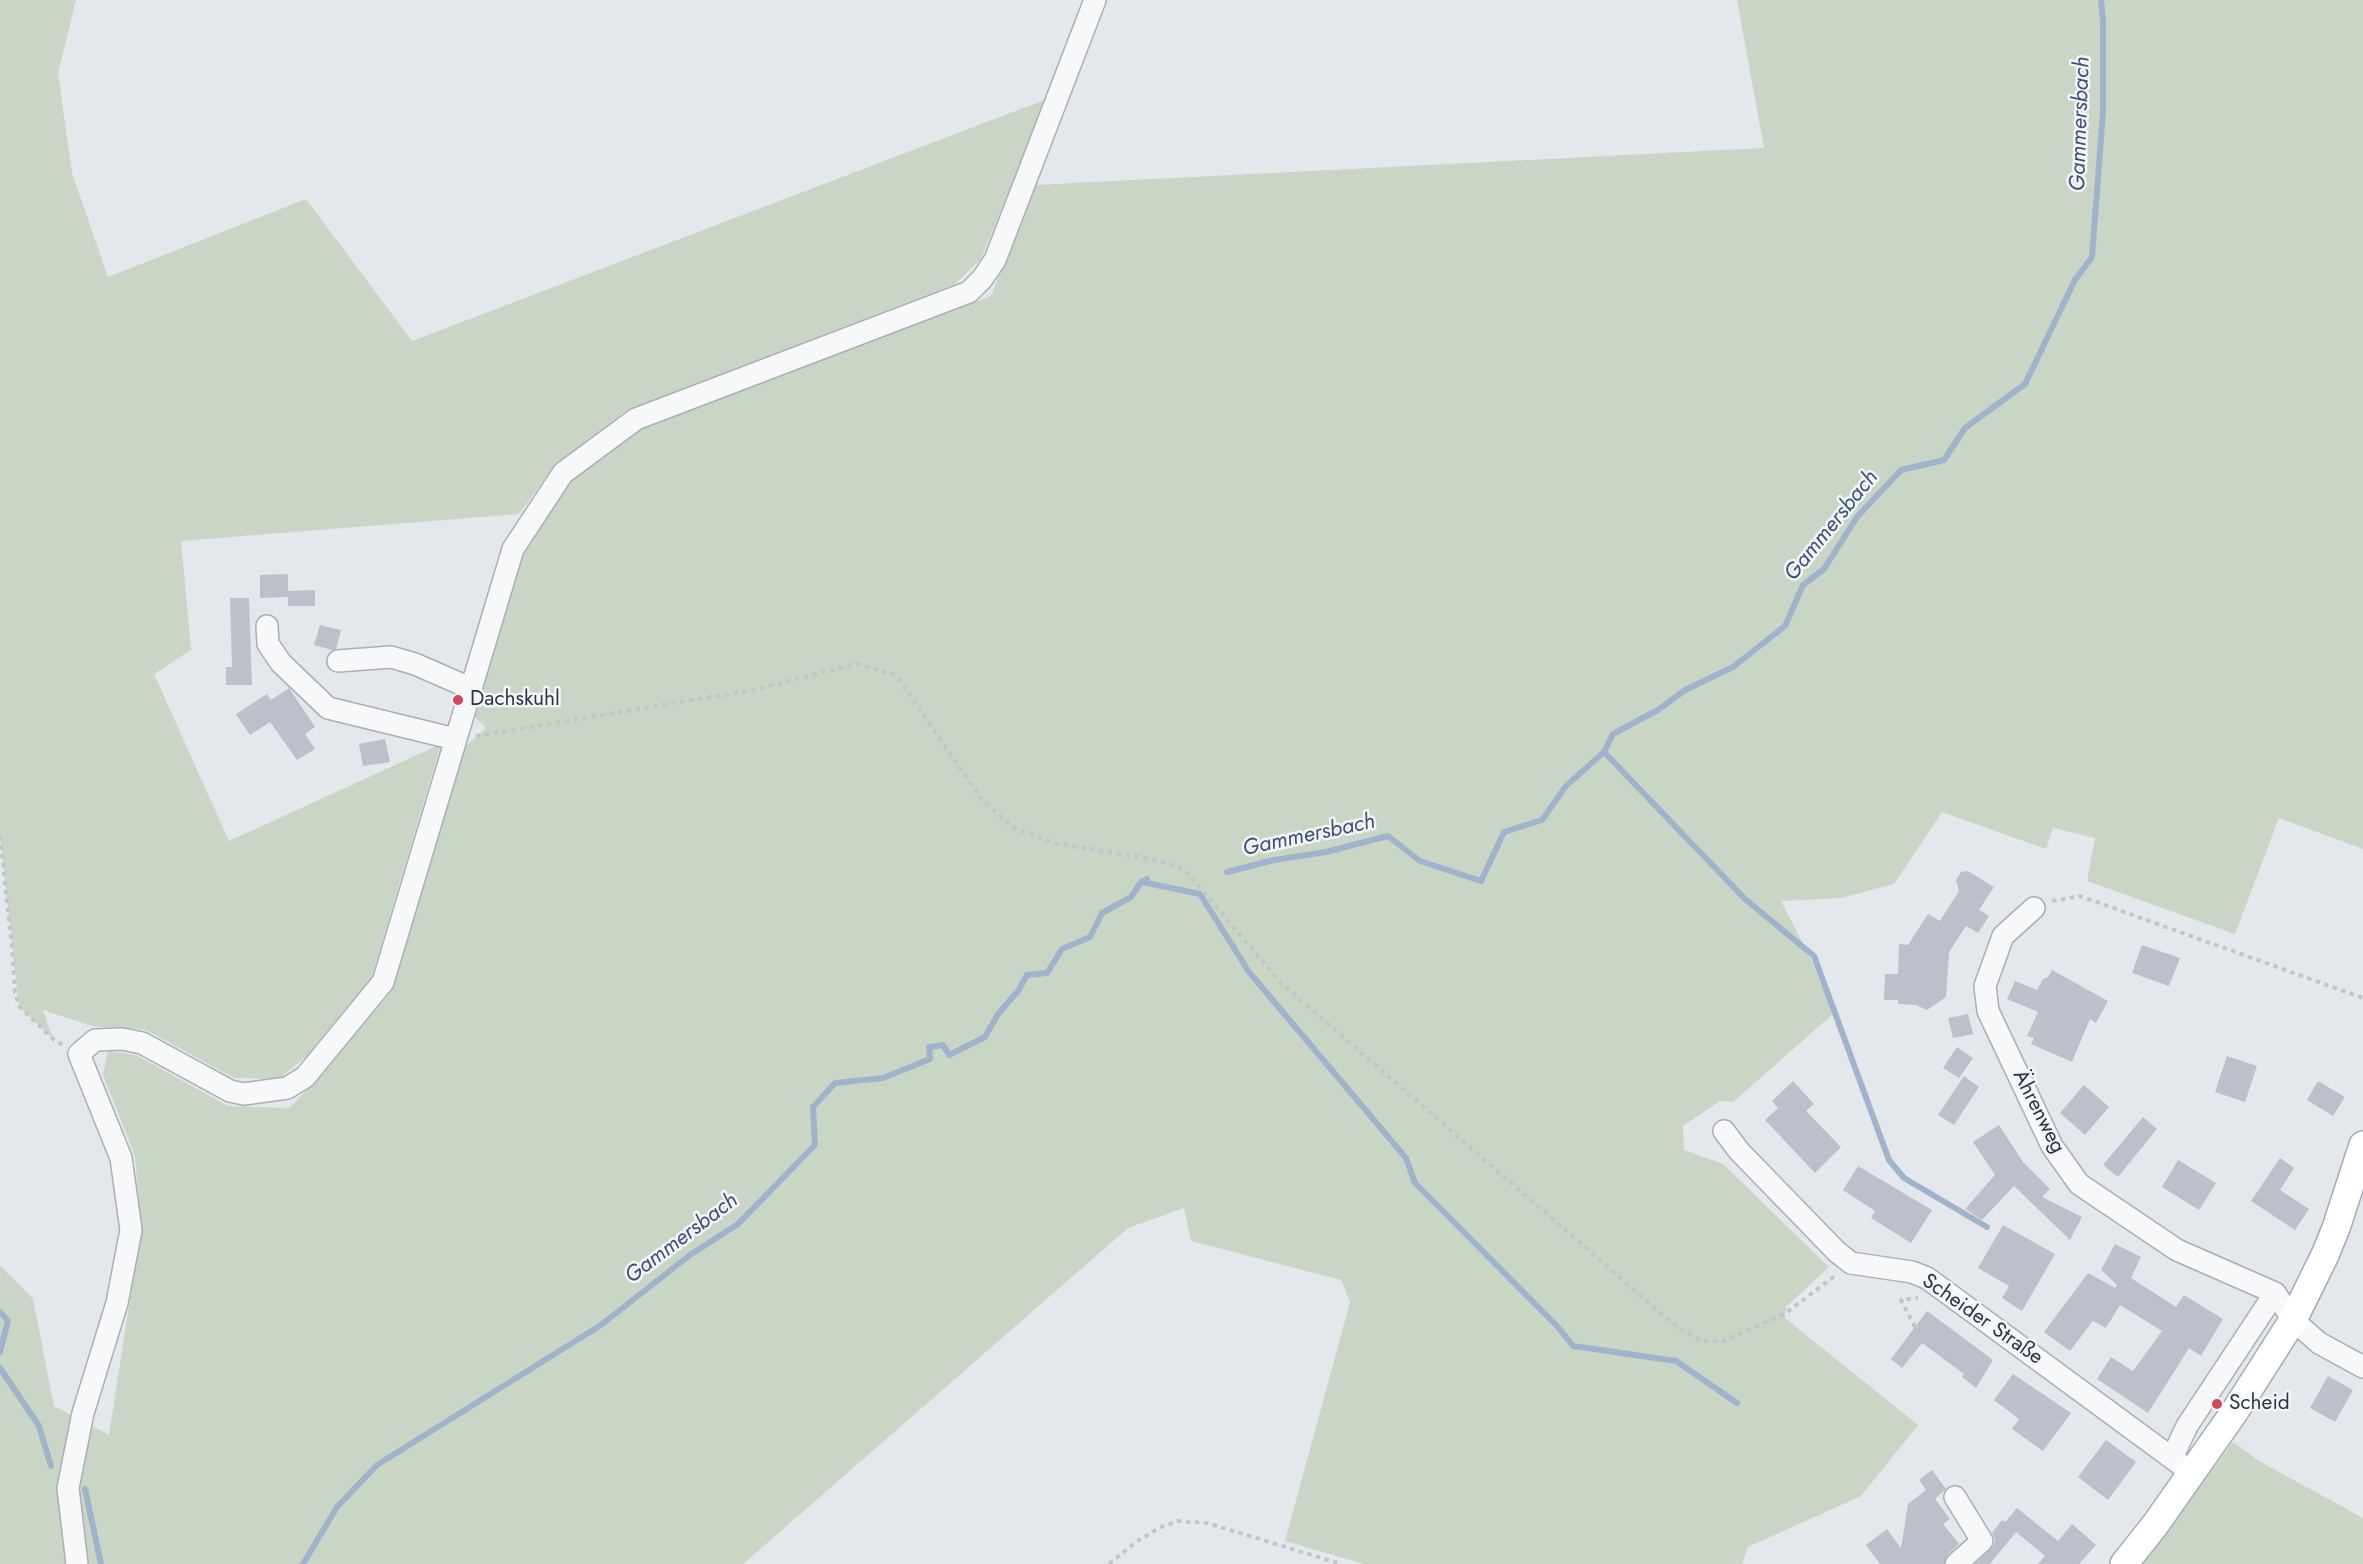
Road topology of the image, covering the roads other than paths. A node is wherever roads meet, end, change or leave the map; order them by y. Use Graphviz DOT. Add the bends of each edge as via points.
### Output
graph roads {
  1 [pos="1095,0"];
  2 [pos="267,627"];
  3 [pos="338,661"];
  4 [pos="470,688"];
  5 [pos="455,739"];
  6 [pos="2034,909"];
  7 [pos="1725,1131"];
  8 [pos="2363,1145"];
  9 [pos="2275,1293"];
  10 [pos="2293,1320"];
  11 [pos="2363,1367"];
  12 [pos="2181,1465"];
  13 [pos="1955,1497"];
  14 [pos="77,1564"];
  15 [pos="1956,1564"];
  16 [pos="2124,1564"];
  1 -- 4 [label="street" via="995,260 982,279 969,292 636,419 563,472 513,549"];
  2 -- 5 [label="street" via="268,644 281,663 328,708"];
  3 -- 4 [label="street" via="390,657"];
  4 -- 5 [label="street"];
  5 -- 14 [label="street" via="383,982 305,1077 286,1088 244,1094 230,1091 142,1043 95,1040 79,1054 121,1158 131,1230 117,1303 83,1413 68,1488"];
  6 -- 9 [label="street, Ährenweg" via="2003,936 1985,986 1988,1011 2052,1146 2079,1184 2177,1250"];
  7 -- 12 [label="street, Scheider Straße" via="1739,1151 1851,1263 1927,1278"];
  8 -- 10 [label="main road" via="2336,1228"];
  9 -- 10 [label="street"];
  9 -- 12 [label="street" via="2187,1426"];
  10 -- 11 [label="street" via="2319,1343"];
  10 -- 12 [label="main road" via="2245,1397"];
  12 -- 16 [label="main road" via="2155,1525"];
  13 -- 15 [label="street" via="1982,1541"];
}
